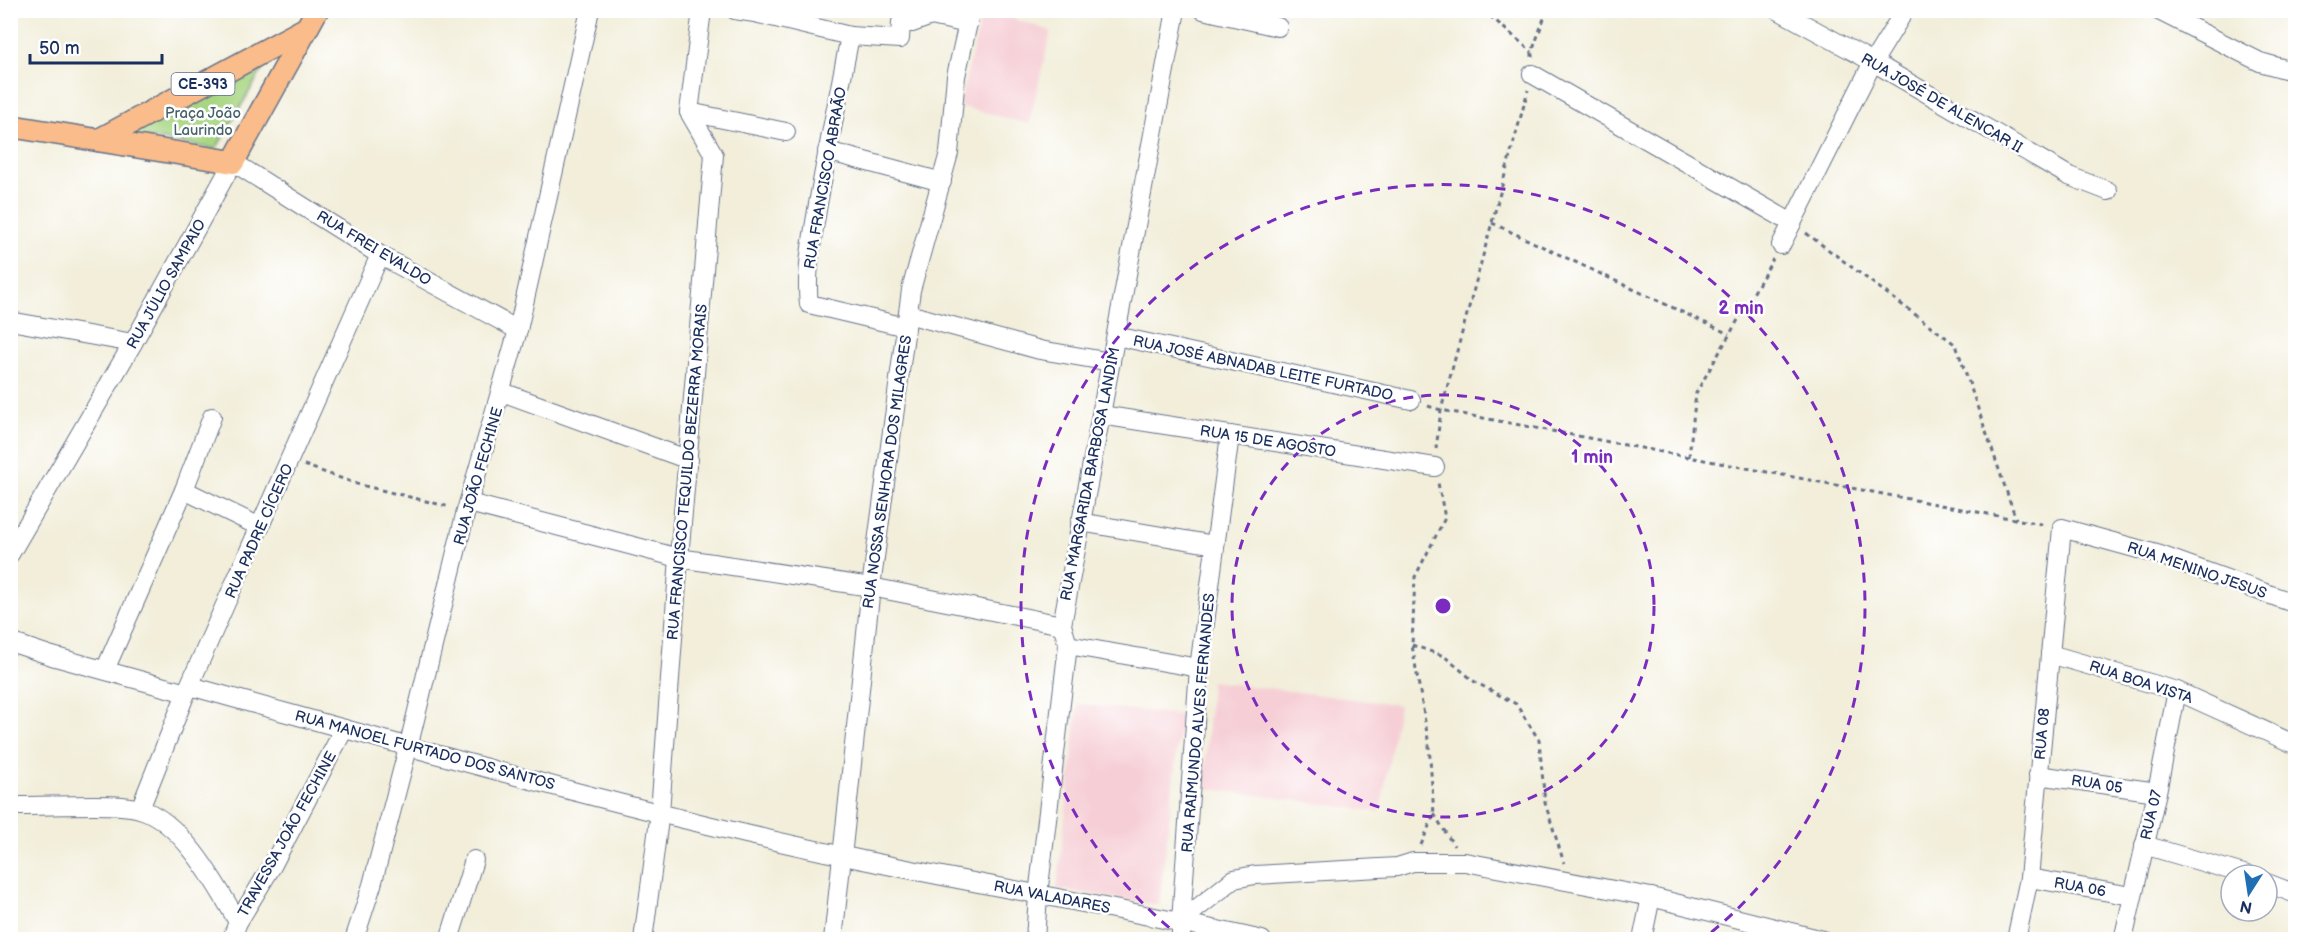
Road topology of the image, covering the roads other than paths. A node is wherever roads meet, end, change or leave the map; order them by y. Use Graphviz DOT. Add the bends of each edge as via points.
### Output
graph roads {
  1 [pos="590,10"];
  2 [pos="702,10"];
  3 [pos="735,10"];
  4 [pos="1203,10"];
  5 [pos="1778,10"];
  6 [pos="1905,10"];
  7 [pos="2157,10"];
  8 [pos="1174,11"];
  9 [pos="755,12"];
  10 [pos="969,17"];
  11 [pos="312,20"];
  12 [pos="1278,27"];
  13 [pos="850,36"];
  14 [pos="1873,62"];
  15 [pos="2295,72"];
  16 [pos="1532,74"];
  17 [pos="689,112"];
  18 [pos="10,126"];
  19 [pos="786,132"];
  20 [pos="99,140"];
  21 [pos="827,151"];
  22 [pos="233,162"];
  23 [pos="942,182"];
  24 [pos="2108,191"];
  25 [pos="1792,223"];
  26 [pos="1781,245"];
  27 [pos="380,255"];
  28 [pos="10,321"];
  29 [pos="907,321"];
  30 [pos="518,330"];
  31 [pos="1116,336"];
  32 [pos="133,343"];
  33 [pos="1112,362"];
  34 [pos="502,392"];
  35 [pos="1411,400"];
  36 [pos="1101,415"];
  37 [pos="212,417"];
  38 [pos="1230,435"];
  39 [pos="688,460"];
  40 [pos="1435,467"];
  41 [pos="184,490"];
  42 [pos="468,507"];
  43 [pos="1080,522"];
  44 [pos="260,527"];
  45 [pos="2062,528"];
  46 [pos="1215,545"];
  47 [pos="10,554"];
  48 [pos="679,558"];
  49 [pos="871,587"];
  50 [pos="2295,604"];
  51 [pos="1062,625"];
  52 [pos="10,642"];
  53 [pos="1068,645"];
  54 [pos="2050,654"];
  55 [pos="1200,668"];
  56 [pos="105,670"];
  57 [pos="188,689"];
  58 [pos="2177,691"];
  59 [pos="344,729"];
  60 [pos="2295,745"];
  61 [pos="408,748"];
  62 [pos="2038,775"];
  63 [pos="2157,792"];
  64 [pos="10,806"];
  65 [pos="140,809"];
  66 [pos="660,812"];
  67 [pos="2144,845"];
  68 [pos="842,855"];
  69 [pos="474,860"];
  70 [pos="2219,867"];
  71 [pos="2029,878"];
  72 [pos="2279,888"];
  73 [pos="2295,894"];
  74 [pos="1038,895"];
  75 [pos="1651,897"];
  76 [pos="2132,897"];
  77 [pos="238,922"];
  78 [pos="1181,930"];
  79 [pos="231,939"];
  80 [pos="354,939"];
  81 [pos="449,939"];
  82 [pos="643,939"];
  83 [pos="833,939"];
  84 [pos="1035,939"];
  85 [pos="1262,939"];
  86 [pos="1642,939"];
  87 [pos="1823,939"];
  88 [pos="2016,939"];
  89 [pos="2123,939"];
  1 -- 30 [label="street, RUA JOÃO FECHINE"];
  2 -- 17 [label="street"];
  3 -- 9 [label="street"];
  4 -- 12 [label="street"];
  5 -- 14 [label="street, RUA JOSÉ DE ALENCAR II"];
  6 -- 14 [label="street"];
  7 -- 15 [label="street" via="2260,62"];
  8 -- 31 [label="street, RUA MARGARIDA BARBOSA LANDIM"];
  9 -- 13 [label="street"];
  10 -- 13 [label="street" via="931,16 912,23 901,22 900,39"];
  10 -- 23 [label="street, RUA NOSSA SENHORA DOS MILAGRES" via="956,76 949,153"];
  11 -- 20 [label="main road, CE-393"];
  11 -- 22 [label="main road, RUA JÚLIO SAMPAIO / CE-393"];
  13 -- 21 [label="street, RUA FRANCISCO ABRAÃO"];
  14 -- 24 [label="street, RUA JOSÉ DE ALENCAR II" via="2068,176"];
  14 -- 25 [label="street"];
  16 -- 25 [label="street"];
  17 -- 19 [label="street"];
  17 -- 39 [label="street, RUA FRANCISCO TEQUILDO BEZERRA MORAIS" via="714,155"];
  18 -- 20 [label="main road"];
  20 -- 22 [label="main road"];
  21 -- 23 [label="street"];
  21 -- 29 [label="street, RUA FRANCISCO ABRAÃO" via="811,246 809,304"];
  22 -- 27 [label="street, RUA FREI EVALDO"];
  22 -- 32 [label="street, RUA JÚLIO SAMPAIO"];
  23 -- 29 [label="street, RUA NOSSA SENHORA DOS MILAGRES" via="911,290"];
  25 -- 26 [label="street"];
  27 -- 30 [label="street, RUA FREI EVALDO"];
  27 -- 44 [label="street, RUA PADRE CÍCERO"];
  28 -- 32 [label="street"];
  29 -- 33 [label="street"];
  29 -- 49 [label="street, RUA NOSSA SENHORA DOS MILAGRES"];
  30 -- 34 [label="street, RUA JOÃO FECHINE"];
  31 -- 33 [label="street, RUA MARGARIDA BARBOSA LANDIM"];
  31 -- 35 [label="street, RUA JOSÉ ABNADAB LEITE FURTADO"];
  32 -- 47 [label="street, RUA JÚLIO SAMPAIO"];
  33 -- 36 [label="street, RUA MARGARIDA BARBOSA LANDIM"];
  34 -- 39 [label="street"];
  34 -- 42 [label="street, RUA JOÃO FECHINE"];
  36 -- 38 [label="street, RUA 15 DE AGOSTO"];
  36 -- 43 [label="street, RUA MARGARIDA BARBOSA LANDIM"];
  37 -- 41 [label="street"];
  38 -- 40 [label="street, RUA 15 DE AGOSTO"];
  38 -- 46 [label="street, RUA RAIMUNDO ALVES FERNANDES"];
  39 -- 48 [label="street, RUA FRANCISCO TEQUILDO BEZERRA MORAIS"];
  41 -- 44 [label="street"];
  41 -- 56 [label="street"];
  42 -- 48 [label="street"];
  42 -- 61 [label="street, RUA JOÃO FECHINE"];
  43 -- 46 [label="street"];
  43 -- 51 [label="street, RUA MARGARIDA BARBOSA LANDIM"];
  44 -- 57 [label="street, RUA PADRE CÍCERO"];
  45 -- 50 [label="street, RUA MENINO JESUS" via="2160,555"];
  45 -- 54 [label="street, RUA 08"];
  46 -- 55 [label="street, RUA RAIMUNDO ALVES FERNANDES"];
  48 -- 49 [label="street"];
  48 -- 66 [label="street, RUA FRANCISCO TEQUILDO BEZERRA MORAIS"];
  49 -- 51 [label="street"];
  49 -- 68 [label="street, RUA NOSSA SENHORA DOS MILAGRES"];
  51 -- 53 [label="street, RUA MARGARIDA BARBOSA LANDIM"];
  52 -- 56 [label="street, RUA MANOEL FURTADO DOS SANTOS"];
  53 -- 55 [label="street"];
  53 -- 74 [label="street, RUA MARGARIDA BARBOSA LANDIM"];
  54 -- 58 [label="street, RUA BOA VISTA"];
  54 -- 62 [label="street, RUA 08"];
  55 -- 78 [label="street, RUA RAIMUNDO ALVES FERNANDES"];
  56 -- 57 [label="street, RUA MANOEL FURTADO DOS SANTOS"];
  57 -- 59 [label="street, RUA MANOEL FURTADO DOS SANTOS"];
  57 -- 65 [label="street, RUA PADRE CÍCERO"];
  58 -- 60 [label="street, RUA BOA VISTA"];
  58 -- 63 [label="street, RUA 07"];
  59 -- 61 [label="street, RUA MANOEL FURTADO DOS SANTOS"];
  59 -- 77 [label="street, TRAVESSA JOÃO FECHINE"];
  61 -- 66 [label="street, RUA MANOEL FURTADO DOS SANTOS"];
  61 -- 80 [label="street, RUA JOÃO FECHINE"];
  62 -- 63 [label="street, RUA 05"];
  62 -- 71 [label="street, RUA 08"];
  63 -- 67 [label="street, RUA 07"];
  64 -- 65 [label="street" via="111,805"];
  65 -- 77 [label="street" via="162,821 191,848"];
  66 -- 68 [label="street, RUA MANOEL FURTADO DOS SANTOS"];
  66 -- 82 [label="street, RUA FRANCISCO TEQUILDO BEZERRA MORAIS"];
  67 -- 70 [label="street"];
  67 -- 76 [label="street, RUA 07"];
  68 -- 74 [label="street, RUA VALADARES"];
  68 -- 83 [label="street, RUA NOSSA SENHORA DOS MILAGRES"];
  69 -- 81 [label="street"];
  71 -- 76 [label="street, RUA 06"];
  71 -- 88 [label="street, RUA 08"];
  72 -- 73 [label="street"];
  74 -- 78 [label="street, RUA VALADARES"];
  74 -- 84 [label="street, RUA MARGARIDA BARBOSA LANDIM"];
  75 -- 78 [label="street" via="1465,862 1413,862 1397,867 1234,879"];
  75 -- 86 [label="street"];
  75 -- 87 [label="street"];
  76 -- 89 [label="street, RUA 07"];
  77 -- 79 [label="street, TRAVESSA JOÃO FECHINE"];
  78 -- 85 [label="street, RUA VALADARES"];
}
